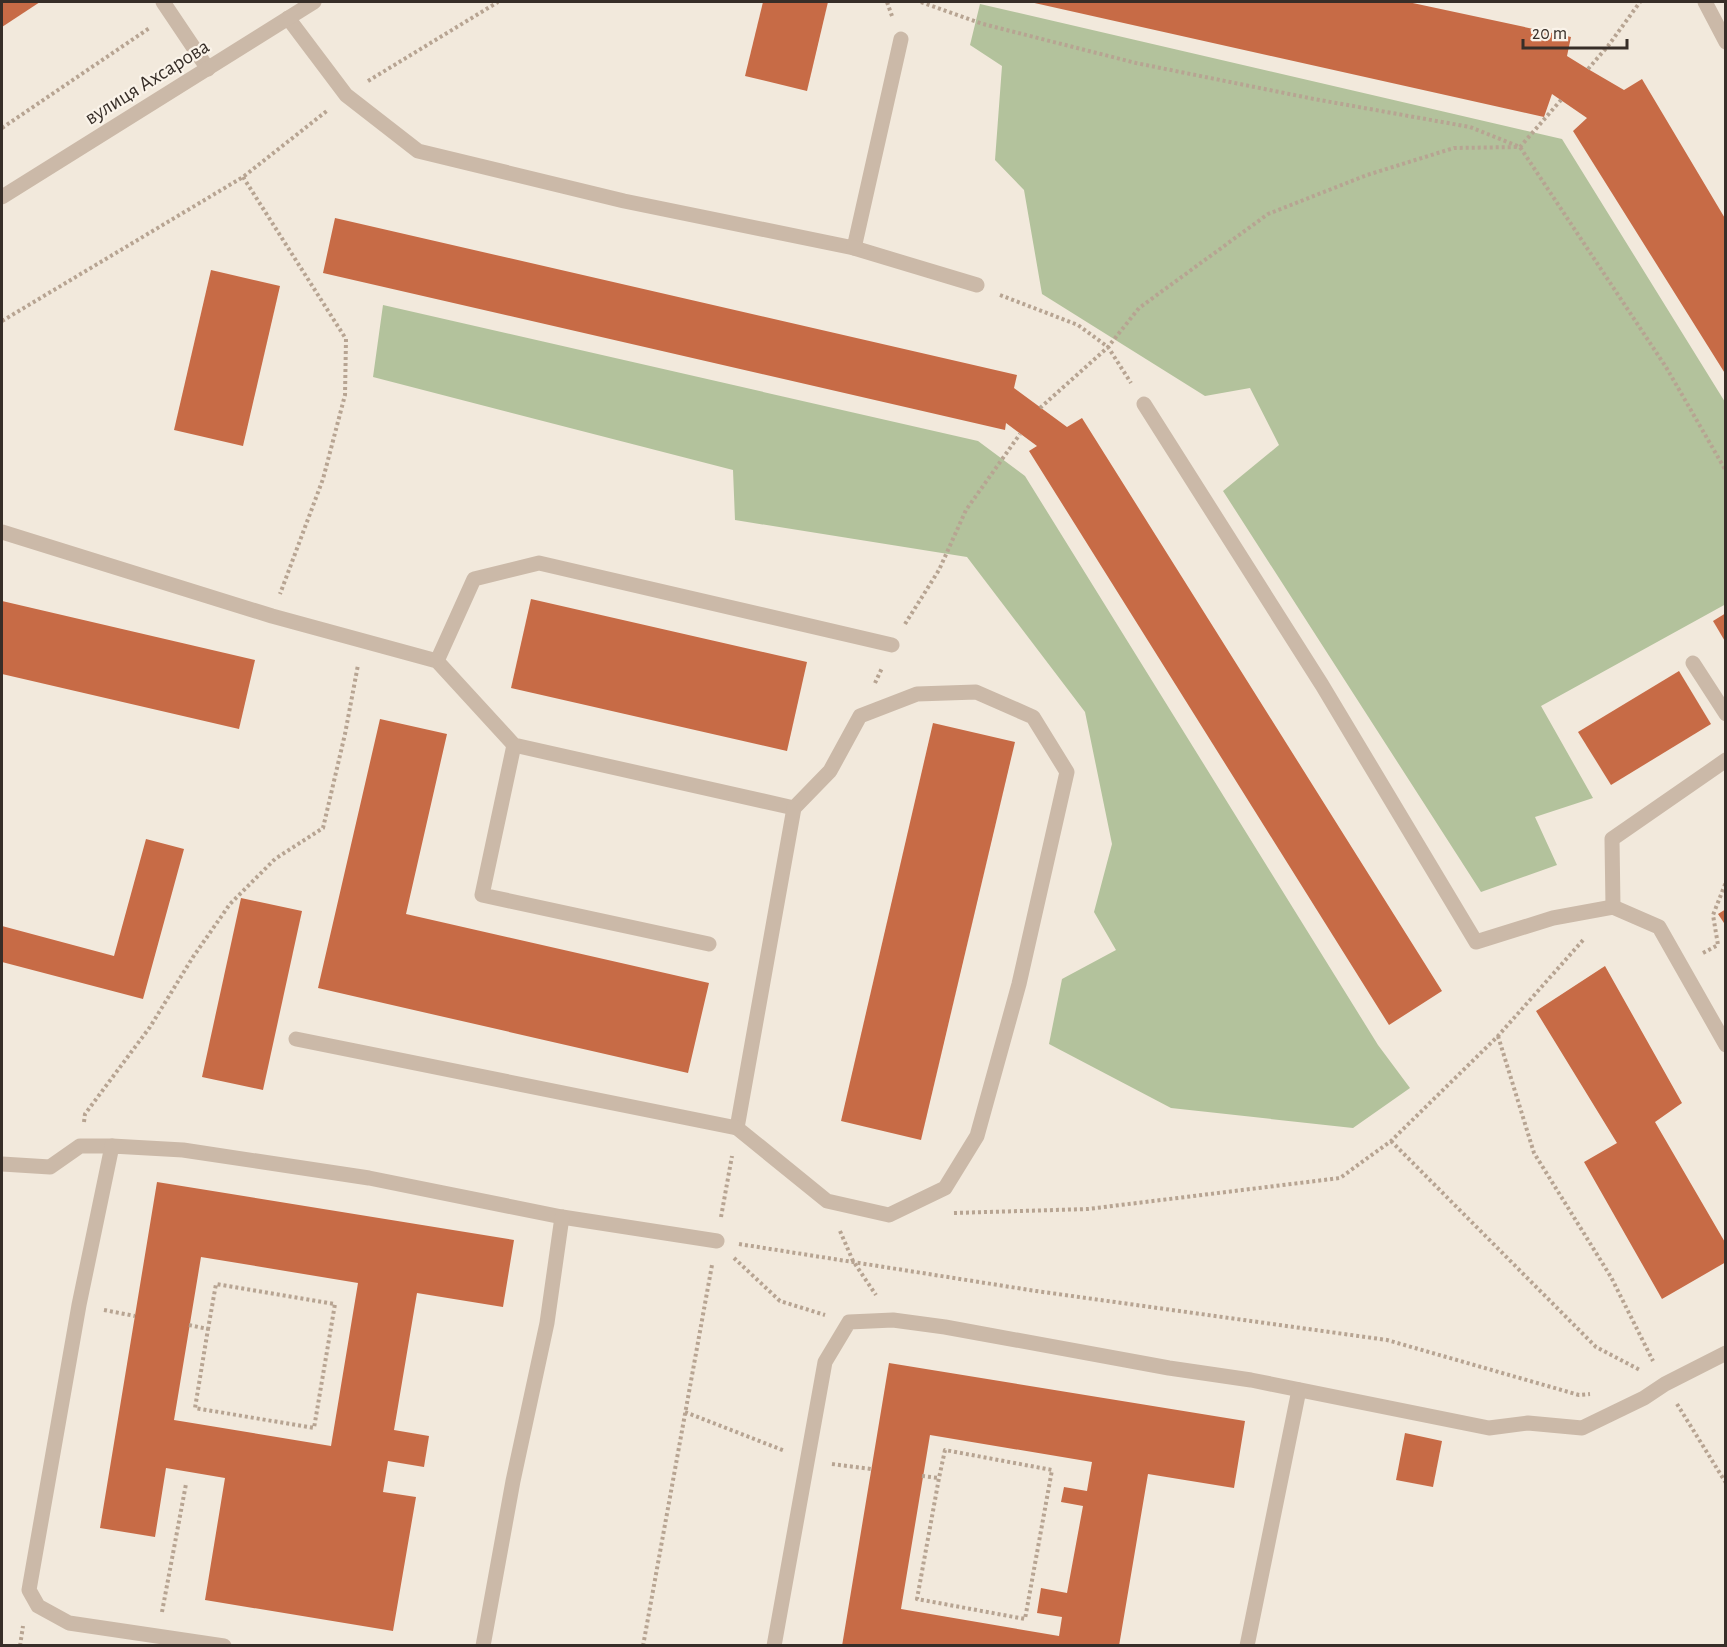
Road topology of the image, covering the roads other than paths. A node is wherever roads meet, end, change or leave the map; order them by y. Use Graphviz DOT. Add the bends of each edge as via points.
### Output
graph roads {
  1 [pos="314,2"];
  2 [pos="1705,2"];
  3 [pos="167,8"];
  4 [pos="288,18"];
  5 [pos="901,39"];
  6 [pos="1725,42"];
  7 [pos="208,69"];
  8 [pos="2,197"];
  9 [pos="854,248"];
  10 [pos="977,285"];
  11 [pos="1143,404"];
  12 [pos="2,532"];
  13 [pos="892,645"];
  14 [pos="437,661"];
  15 [pos="1693,663"];
  16 [pos="1725,714"];
  17 [pos="514,745"];
  18 [pos="1725,760"];
  19 [pos="794,808"];
  20 [pos="1612,907"];
  21 [pos="709,944"];
  22 [pos="296,1039"];
  23 [pos="1725,1045"];
  24 [pos="737,1128"];
  25 [pos="112,1146"];
  26 [pos="2,1164"];
  27 [pos="562,1216"];
  28 [pos="717,1241"];
  29 [pos="1725,1353"];
  30 [pos="1299,1390"];
  31 [pos="224,1646"];
  32 [pos="483,1646"];
  33 [pos="774,1646"];
  34 [pos="1247,1646"];
  1 -- 4 [label="street, вулиця Ахсарова"];
  2 -- 6 [label="street"];
  3 -- 7 [label="street"];
  4 -- 7 [label="street, вулиця Ахсарова"];
  4 -- 9 [label="street" via="346,95 417,151 624,201"];
  5 -- 9 [label="street"];
  7 -- 8 [label="street, вулиця Ахсарова"];
  9 -- 10 [label="street"];
  11 -- 20 [label="street" via="1322,685 1476,942 1553,918"];
  12 -- 14 [label="street" via="272,616"];
  13 -- 14 [label="street" via="539,563 474,579"];
  14 -- 17 [label="street"];
  15 -- 16 [label="street"];
  17 -- 19 [label="street"];
  17 -- 21 [label="street" via="482,895"];
  18 -- 20 [label="street" via="1612,839"];
  19 -- 24 [label="street"];
  19 -- 24 [label="street" via="830,771 860,716 916,694 976,692 1033,717 1067,772 1019,984 977,1136 945,1188 889,1215 827,1201"];
  20 -- 23 [label="street" via="1659,927"];
  22 -- 24 [label="street"];
  25 -- 26 [label="street" via="80,1146 50,1167"];
  25 -- 27 [label="street" via="183,1150 357,1177"];
  25 -- 31 [label="street" via="29,1590 38,1606 69,1623"];
  27 -- 28 [label="street"];
  27 -- 32 [label="street" via="547,1323"];
  29 -- 30 [label="street" via="1582,1428 1528,1423 1490,1428"];
  30 -- 33 [label="street" via="893,1320 849,1322 825,1362"];
  30 -- 34 [label="street"];
}
